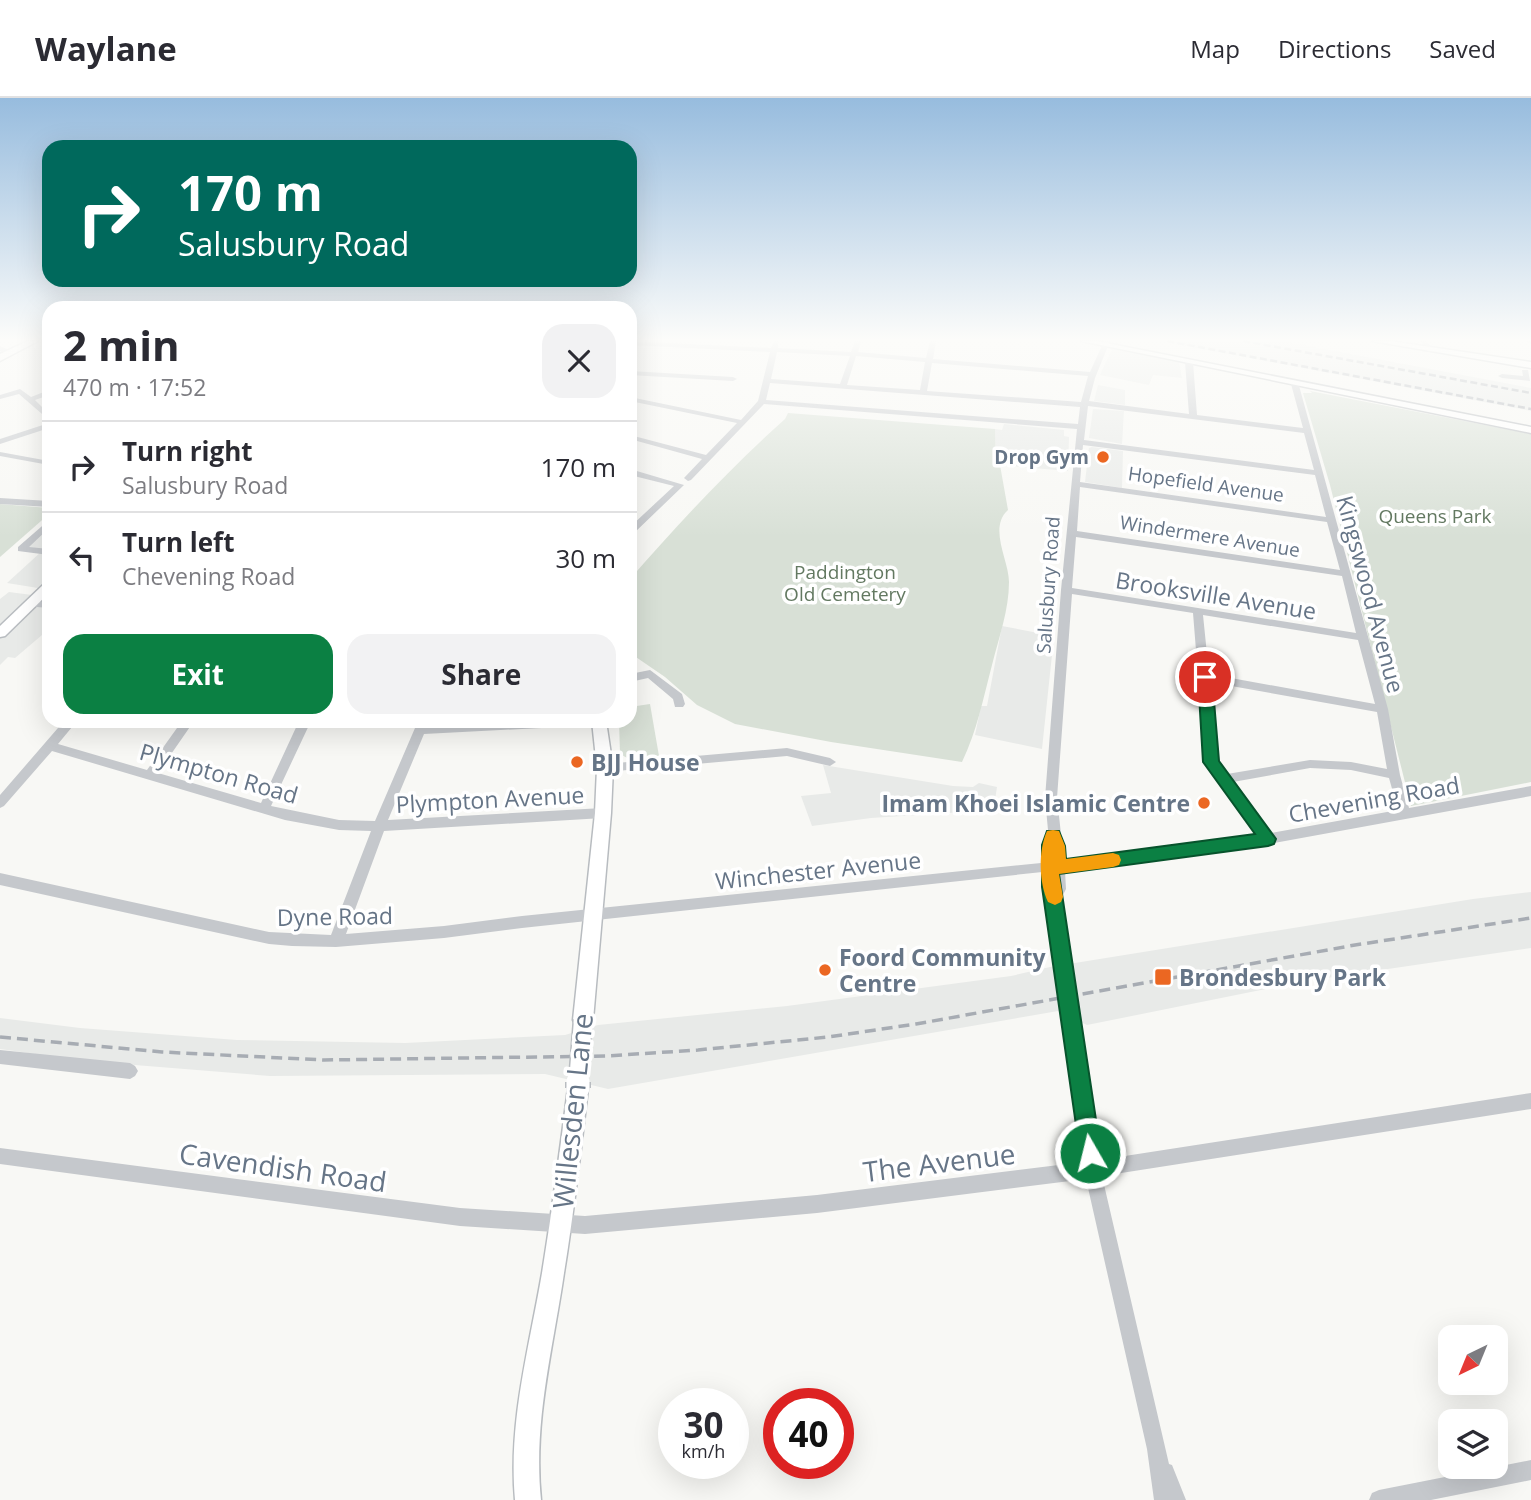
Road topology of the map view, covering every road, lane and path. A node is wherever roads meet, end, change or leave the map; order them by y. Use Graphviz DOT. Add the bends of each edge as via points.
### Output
graph roads {
  1 [pos="672,406"];
  2 [pos="757,406"];
  3 [pos="819,406"];
  4 [pos="1084,406"];
  5 [pos="1104,406"];
  6 [pos="1192,406"];
  7 [pos="1300,406"];
  8 [pos="1410,406"];
  9 [pos="1193,417"];
  10 [pos="744,419"];
  11 [pos="42,427"];
  12 [pos="1082,427"];
  13 [pos="1531,430"];
  14 [pos="1306,431"];
  15 [pos="637,439"];
  16 [pos="0,442"];
  17 [pos="1081,442"];
  18 [pos="0,454"];
  19 [pos="706,457"];
  20 [pos="42,462"];
  21 [pos="1317,473"];
  22 [pos="637,474"];
  23 [pos="688,478"];
  24 [pos="1076,484"];
  25 [pos="0,500"];
  26 [pos="42,503"];
  27 [pos="1331,520"];
  28 [pos="637,525"];
  29 [pos="42,530"];
  30 [pos="1071,533"];
  31 [pos="42,551"];
  32 [pos="1345,574"];
  33 [pos="1066,590"];
  34 [pos="42,592"];
  35 [pos="29,604"];
  36 [pos="42,605"];
  37 [pos="1198,613"];
  38 [pos="0,633"];
  39 [pos="1361,637"];
  40 [pos="637,677"];
  41 [pos="1205,677"];
  42 [pos="679,704"];
  43 [pos="1382,709"];
  44 [pos="65,728"];
  45 [pos="183,728"];
  46 [pos="302,728"];
  47 [pos="420,728"];
  48 [pos="600,728"];
  49 [pos="50,746"];
  50 [pos="830,762"];
  51 [pos="605,768"];
  52 [pos="150,775"];
  53 [pos="1394,775"];
  54 [pos="1224,779"];
  55 [pos="1531,791"];
  56 [pos="0,803"];
  57 [pos="264,809"];
  58 [pos="603,813"];
  59 [pos="1405,816"];
  60 [pos="379,827"];
  61 [pos="1268,839"];
  62 [pos="1054,867"];
  63 [pos="0,879"];
  64 [pos="592,915"];
  65 [pos="336,941"];
  66 [pos="0,1057"];
  67 [pos="130,1071"];
  68 [pos="1531,1101"];
  69 [pos="0,1156"];
  70 [pos="1092,1170"];
  71 [pos="560,1226"];
  72 [pos="1157,1449"];
  73 [pos="1531,1470"];
  74 [pos="528,1500"];
  75 [pos="1164,1500"];
  76 [pos="1176,1500"];
  77 [pos="1379,1500"];
  1 -- 10 [label="street"];
  2 -- 10 [label="street"];
  3 -- 12 [label="street"];
  4 -- 12 [label="street, Salusbury Road"];
  5 -- 9 [label="street"];
  6 -- 9 [label="street"];
  7 -- 14 [label="street, Kingswood Avenue"];
  8 -- 13 [label="main road"];
  9 -- 14 [label="street"];
  10 -- 19 [label="street"];
  11 -- 16 [label="street"];
  12 -- 17 [label="street, Salusbury Road"];
  14 -- 21 [label="street, Kingswood Avenue"];
  15 -- 19 [label="street"];
  17 -- 21 [label="street"];
  17 -- 24 [label="street, Salusbury Road"];
  18 -- 20 [label="street"];
  19 -- 23 [label="street"];
  21 -- 27 [label="street, Kingswood Avenue"];
  22 -- 28 [label="street" via="680,485"];
  24 -- 27 [label="street, Hopefield Avenue"];
  24 -- 30 [label="street, Salusbury Road"];
  25 -- 26 [label="street"];
  27 -- 32 [label="street, Kingswood Avenue"];
  29 -- 31 [label="street" via="21,549"];
  30 -- 32 [label="street, Windermere Avenue"];
  30 -- 33 [label="street, Salusbury Road"];
  32 -- 39 [label="street, Kingswood Avenue"];
  33 -- 37 [label="street, Brooksville Avenue"];
  33 -- 62 [label="street, Salusbury Road" via="1051,798"];
  34 -- 35 [label="main road"];
  35 -- 36 [label="street"];
  35 -- 38 [label="main road"];
  37 -- 39 [label="street, Brooksville Avenue"];
  37 -- 41 [label="street"];
  39 -- 43 [label="street, Kingswood Avenue"];
  40 -- 42 [label="street" via="650,674 673,692"];
  41 -- 43 [label="street"];
  41 -- 54 [label="street" via="1211,762"];
  43 -- 53 [label="street, Kingswood Avenue"];
  44 -- 49 [label="street"];
  45 -- 52 [label="street"];
  46 -- 57 [label="street"];
  47 -- 60 [label="street"];
  48 -- 51 [label="main road, Willesden Lane"];
  49 -- 52 [label="street, Plympton Road"];
  49 -- 56 [label="street"];
  50 -- 51 [label="street" via="787,752"];
  51 -- 58 [label="main road, Willesden Lane"];
  52 -- 57 [label="street, Plympton Road"];
  53 -- 54 [label="street" via="1310,764"];
  53 -- 59 [label="street, Kingswood Avenue"];
  54 -- 61 [label="street"];
  55 -- 59 [label="street, Chevening Road"];
  57 -- 60 [label="street, Plympton Road" via="309,821"];
  58 -- 60 [label="street, Plympton Avenue"];
  58 -- 64 [label="main road, Willesden Lane"];
  59 -- 61 [label="street, Chevening Road"];
  60 -- 65 [label="street"];
  61 -- 62 [label="street, Chevening Road"];
  62 -- 64 [label="street, Winchester Avenue"];
  62 -- 70 [label="street, bridge"];
  63 -- 65 [label="street, Dyne Road" via="269,938"];
  64 -- 65 [label="street, Dyne Road"];
  64 -- 71 [label="main road, Willesden Lane, bridge" via="578,1088"];
  66 -- 67 [label="street"];
  68 -- 70 [label="street, The Avenue"];
  69 -- 71 [label="street, Cavendish Road"];
  70 -- 71 [label="street, The Avenue" via="747,1212"];
  70 -- 72 [label="street"];
  71 -- 74 [label="main road, Willesden Lane" via="527,1431 524,1472"];
  72 -- 75 [label="street"];
  72 -- 76 [label="street"];
  73 -- 77 [label="street"];
}
